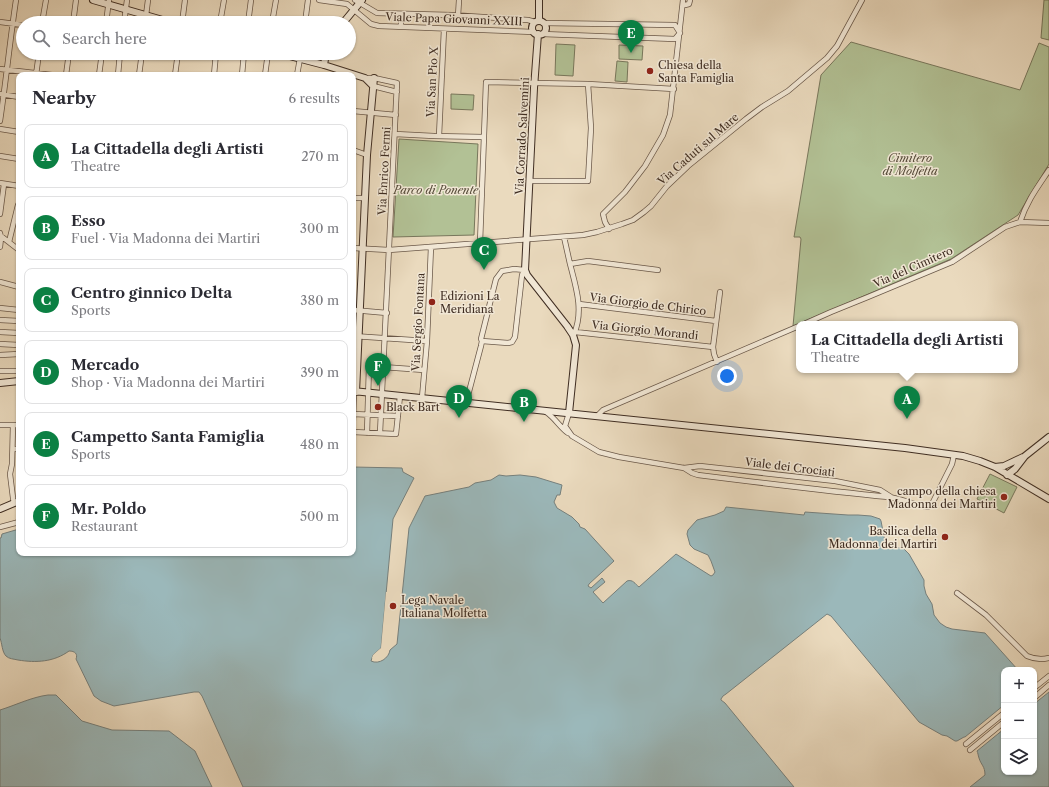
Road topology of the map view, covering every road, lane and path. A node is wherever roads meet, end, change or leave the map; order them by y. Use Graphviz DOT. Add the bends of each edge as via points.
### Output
graph roads {
  1 [pos="16,0"];
  2 [pos="46,0"];
  3 [pos="76,0"];
  4 [pos="93,0"];
  5 [pos="127,0"];
  6 [pos="148,0"];
  7 [pos="185,0"];
  8 [pos="224,0"];
  9 [pos="251,0"];
  10 [pos="276,0"];
  11 [pos="308,0"];
  12 [pos="319,0"];
  13 [pos="459,0"];
  14 [pos="539,0"];
  15 [pos="690,0"];
  16 [pos="862,0"];
  17 [pos="359,1"];
  18 [pos="108,2"];
  19 [pos="685,2"];
  20 [pos="125,10"];
  21 [pos="355,10"];
  22 [pos="401,14"];
  23 [pos="43,16"];
  24 [pos="74,16"];
  25 [pos="107,16"];
  26 [pos="125,16"];
  27 [pos="146,16"];
  28 [pos="183,16"];
  29 [pos="221,16"];
  30 [pos="249,16"];
  31 [pos="273,16"];
  32 [pos="306,16"];
  33 [pos="349,16"];
  34 [pos="458,16"];
  35 [pos="0,22"];
  36 [pos="539,22"];
  37 [pos="12,24"];
  38 [pos="16,24"];
  39 [pos="401,27"];
  40 [pos="444,28"];
  41 [pos="680,33"];
  42 [pos="538,34"];
  43 [pos="37,60"];
  44 [pos="68,60"];
  45 [pos="101,60"];
  46 [pos="119,60"];
  47 [pos="141,60"];
  48 [pos="177,60"];
  49 [pos="215,60"];
  50 [pos="243,60"];
  51 [pos="267,60"];
  52 [pos="300,60"];
  53 [pos="311,60"];
  54 [pos="325,60"];
  55 [pos="324,65"];
  56 [pos="0,69"];
  57 [pos="7,70"];
  58 [pos="22,72"];
  59 [pos="36,72"];
  60 [pos="66,72"];
  61 [pos="99,72"];
  62 [pos="118,72"];
  63 [pos="139,72"];
  64 [pos="175,72"];
  65 [pos="214,72"];
  66 [pos="242,72"];
  67 [pos="265,72"];
  68 [pos="298,72"];
  69 [pos="346,72"];
  70 [pos="356,75"];
  71 [pos="365,78"];
  72 [pos="374,78"];
  73 [pos="534,83"];
  74 [pos="588,84"];
  75 [pos="373,86"];
  76 [pos="674,88"];
  77 [pos="397,92"];
  78 [pos="2,95"];
  79 [pos="16,97"];
  80 [pos="356,111"];
  81 [pos="370,113"];
  82 [pos="396,115"];
  83 [pos="0,122"];
  84 [pos="0,129"];
  85 [pos="16,132"];
  86 [pos="395,134"];
  87 [pos="439,136"];
  88 [pos="484,137"];
  89 [pos="356,151"];
  90 [pos="367,155"];
  91 [pos="0,156"];
  92 [pos="16,159"];
  93 [pos="1049,170"];
  94 [pos="530,181"];
  95 [pos="2,184"];
  96 [pos="16,186"];
  97 [pos="356,198"];
  98 [pos="365,198"];
  99 [pos="0,214"];
  100 [pos="16,215"];
  101 [pos="15,220"];
  102 [pos="1020,222"];
  103 [pos="1049,223"];
  104 [pos="609,228"];
  105 [pos="1,236"];
  106 [pos="564,237"];
  107 [pos="526,240"];
  108 [pos="9,242"];
  109 [pos="480,243"];
  110 [pos="0,246"];
  111 [pos="431,247"];
  112 [pos="16,248"];
  113 [pos="356,248"];
  114 [pos="363,248"];
  115 [pos="389,250"];
  116 [pos="570,264"];
  117 [pos="525,270"];
  118 [pos="658,270"];
  119 [pos="0,282"];
  120 [pos="16,286"];
  121 [pos="720,292"];
  122 [pos="578,304"];
  123 [pos="0,308"];
  124 [pos="16,310"];
  125 [pos="356,310"];
  126 [pos="360,311"];
  127 [pos="387,313"];
  128 [pos="0,320"];
  129 [pos="16,321"];
  130 [pos="716,321"];
  131 [pos="811,321"];
  132 [pos="796,327"];
  133 [pos="0,332"];
  134 [pos="16,333"];
  135 [pos="574,333"];
  136 [pos="356,336"];
  137 [pos="385,339"];
  138 [pos="426,341"];
  139 [pos="482,341"];
  140 [pos="0,344"];
  141 [pos="16,345"];
  142 [pos="713,347"];
  143 [pos="16,354"];
  144 [pos="0,355"];
  145 [pos="717,362"];
  146 [pos="384,367"];
  147 [pos="0,370"];
  148 [pos="424,370"];
  149 [pos="16,372"];
  150 [pos="16,381"];
  151 [pos="0,383"];
  152 [pos="356,392"];
  153 [pos="368,393"];
  154 [pos="382,394"];
  155 [pos="400,396"];
  156 [pos="422,398"];
  157 [pos="466,402"];
  158 [pos="546,411"];
  159 [pos="561,412"];
  160 [pos="570,413"];
  161 [pos="356,414"];
  162 [pos="368,414"];
  163 [pos="381,415"];
  164 [pos="398,416"];
  165 [pos="597,416"];
  166 [pos="0,425"];
  167 [pos="13,425"];
  168 [pos="562,429"];
  169 [pos="356,432"];
  170 [pos="367,433"];
  171 [pos="380,433"];
  172 [pos="572,436"];
  173 [pos="1049,438"];
  174 [pos="13,450"];
  175 [pos="16,450"];
  176 [pos="954,455"];
  177 [pos="1016,464"];
  178 [pos="994,467"];
  179 [pos="684,468"];
  180 [pos="1007,475"];
  181 [pos="1018,481"];
  182 [pos="891,497"];
  183 [pos="16,498"];
  184 [pos="1049,499"];
  185 [pos="16,502"];
  186 [pos="0,509"];
  187 [pos="16,523"];
  188 [pos="0,527"];
  189 [pos="957,593"];
  190 [pos="1049,658"];
  191 [pos="1049,676"];
  192 [pos="1049,685"];
  193 [pos="1037,686"];
  194 [pos="1037,695"];
  195 [pos="1001,715"];
  196 [pos="1001,724"];
  197 [pos="966,744"];
  198 [pos="970,750"];
  1 -- 37 [label="street"];
  2 -- 23 [label="street"];
  3 -- 24 [label="street"];
  4 -- 18 [label="main road"];
  5 -- 20 [label="street"];
  6 -- 27 [label="street"];
  7 -- 28 [label="street"];
  8 -- 29 [label="street"];
  9 -- 30 [label="street"];
  10 -- 31 [label="street"];
  11 -- 32 [label="street"];
  12 -- 21 [label="street, Viale Papa Giovanni XXIII" via="345,3"];
  13 -- 34 [label="street"];
  14 -- 36 [label="main road"];
  15 -- 19 [label="street" via="689,4"];
  16 -- 104 [label="street, Via Caduti sul Mare" via="838,46 822,63 688,166 644,212 633,220"];
  17 -- 21 [label="main road"];
  17 -- 22 [label="street, Viale Papa Giovanni XXIII" via="377,13"];
  18 -- 20 [label="main road"];
  18 -- 25 [label="street"];
  19 -- 41 [label="street"];
  20 -- 26 [label="street"];
  20 -- 27 [label="main road"];
  21 -- 33 [label="main road"];
  21 -- 39 [label="street, Viale Papa Giovanni XXIII" via="374,25"];
  22 -- 34 [label="street, Viale Papa Giovanni XXIII"];
  22 -- 39 [label="street"];
  34 -- 36 [label="street, Viale Papa Giovanni XXIII"];
  35 -- 37 [label="street"];
  36 -- 41 [label="street, Viale Papa Giovanni XXIII" via="675,25"];
  36 -- 42 [label="main road, Viale Papa Giovanni XXIII" via="532,27"];
  36 -- 42 [label="main road" via="546,28"];
  37 -- 38 [label="street"];
  37 -- 57 [label="street"];
  39 -- 40 [label="street, Viale Papa Giovanni XXIII"];
  40 -- 42 [label="street, Viale Papa Giovanni XXIII"];
  40 -- 87 [label="street, Via San Pio X"];
  41 -- 42 [label="street, Viale Papa Giovanni XXIII" via="674,39"];
  41 -- 76 [label="street"];
  42 -- 73 [label="main road, Via Corrado Salvemini"];
  43 -- 59 [label="street"];
  44 -- 60 [label="street"];
  45 -- 61 [label="street"];
  46 -- 62 [label="street"];
  47 -- 63 [label="street"];
  48 -- 64 [label="street"];
  49 -- 65 [label="street"];
  50 -- 66 [label="street"];
  51 -- 67 [label="street"];
  52 -- 68 [label="street"];
  53 -- 55 [label="main road"];
  54 -- 55 [label="main road"];
  55 -- 69 [label="main road"];
  56 -- 57 [label="street"];
  57 -- 58 [label="street"];
  57 -- 78 [label="street"];
  70 -- 71 [label="main road"];
  71 -- 72 [label="street"];
  71 -- 75 [label="main road"];
  72 -- 75 [label="main road"];
  72 -- 77 [label="street, Via Enrico Fermi" via="397,83"];
  73 -- 74 [label="street"];
  73 -- 88 [label="street" via="486,82"];
  73 -- 94 [label="main road, Via Corrado Salvemini"];
  74 -- 76 [label="street"];
  74 -- 94 [label="street" via="591,128 588,181"];
  75 -- 77 [label="street"];
  75 -- 81 [label="main road"];
  76 -- 104 [label="street" via="670,115 663,135 645,166 625,192 603,214"];
  77 -- 82 [label="street, Via Enrico Fermi"];
  78 -- 79 [label="street"];
  78 -- 83 [label="street"];
  80 -- 81 [label="street"];
  81 -- 82 [label="street"];
  81 -- 90 [label="main road"];
  82 -- 86 [label="street, Via Enrico Fermi"];
  84 -- 85 [label="street"];
  86 -- 87 [label="street"];
  86 -- 115 [label="street, Via Enrico Fermi"];
  87 -- 88 [label="street"];
  88 -- 109 [label="street"];
  89 -- 90 [label="street"];
  90 -- 98 [label="main road"];
  91 -- 92 [label="street"];
  93 -- 102 [label="street" via="1024,209"];
  94 -- 107 [label="main road, Via Corrado Salvemini"];
  95 -- 96 [label="street"];
  95 -- 99 [label="street"];
  97 -- 98 [label="street"];
  98 -- 114 [label="main road"];
  100 -- 101 [label="street"];
  101 -- 108 [label="street"];
  102 -- 103 [label="street, Via del Cimitero"];
  102 -- 131 [label="street, Via del Cimitero" via="1005,227 952,262"];
  104 -- 106 [label="street, Via Caduti sul Mare"];
  105 -- 108 [label="street"];
  105 -- 110 [label="street"];
  106 -- 107 [label="street, Via Caduti sul Mare"];
  106 -- 116 [label="street"];
  107 -- 109 [label="street, Via Caduti sul Mare"];
  107 -- 117 [label="main road, Via Corrado Salvemini"];
  108 -- 112 [label="street"];
  109 -- 111 [label="street, Via Caduti sul Mare"];
  111 -- 115 [label="street, Via Caduti sul Mare"];
  111 -- 138 [label="street, Via Sergio Fontana"];
  113 -- 114 [label="street, Via Caduti sul Mare"];
  114 -- 115 [label="street, Via Caduti sul Mare"];
  114 -- 126 [label="main road"];
  115 -- 127 [label="street, Via Enrico Fermi"];
  116 -- 118 [label="street" via="588,261"];
  116 -- 122 [label="street"];
  117 -- 135 [label="main road"];
  117 -- 139 [label="street" via="502,271 496,279 480,339"];
  117 -- 139 [label="street" via="522,275 515,337 512,342"];
  119 -- 120 [label="street"];
  121 -- 130 [label="street"];
  122 -- 130 [label="street, Via Giorgio de Chirico"];
  122 -- 135 [label="street" via="577,327"];
  123 -- 124 [label="street"];
  125 -- 126 [label="street"];
  126 -- 127 [label="street"];
  126 -- 136 [label="main road"];
  127 -- 137 [label="street, Via Enrico Fermi"];
  128 -- 129 [label="street"];
  130 -- 142 [label="street"];
  132 -- 145 [label="street"];
  133 -- 134 [label="street"];
  135 -- 142 [label="street, Via Giorgio Morandi"];
  135 -- 160 [label="main road" via="576,345"];
  136 -- 137 [label="street"];
  137 -- 138 [label="street"];
  137 -- 146 [label="street, Via Enrico Fermi"];
  138 -- 148 [label="street, Via Sergio Fontana"];
  139 -- 157 [label="street"];
  140 -- 141 [label="street"];
  142 -- 145 [label="street"];
  143 -- 144 [label="street"];
  145 -- 165 [label="street" via="603,410"];
  146 -- 148 [label="street"];
  146 -- 153 [label="street" via="369,366"];
  146 -- 154 [label="street, Via Enrico Fermi"];
  147 -- 149 [label="street"];
  148 -- 156 [label="street, Via Sergio Fontana"];
  150 -- 151 [label="main road"];
  152 -- 153 [label="main road"];
  153 -- 154 [label="main road"];
  153 -- 162 [label="street"];
  154 -- 155 [label="main road"];
  154 -- 163 [label="street, Via Enrico Fermi"];
  155 -- 156 [label="main road"];
  155 -- 164 [label="street"];
  156 -- 157 [label="main road"];
  157 -- 158 [label="main road"];
  158 -- 159 [label="main road"];
  158 -- 168 [label="street, Viale dei Crociati"];
  159 -- 160 [label="main road"];
  159 -- 168 [label="street" via="559,420"];
  160 -- 165 [label="main road"];
  160 -- 172 [label="street" via="565,426"];
  161 -- 162 [label="street"];
  162 -- 163 [label="street"];
  162 -- 170 [label="street"];
  163 -- 164 [label="street"];
  163 -- 171 [label="street, Via Enrico Fermi"];
  164 -- 171 [label="street" via="396,434"];
  165 -- 176 [label="main road"];
  166 -- 167 [label="street"];
  167 -- 174 [label="street"];
  168 -- 172 [label="street, Viale dei Crociati"];
  169 -- 170 [label="street"];
  170 -- 171 [label="street"];
  172 -- 179 [label="street, Viale dei Crociati" via="599,452"];
  173 -- 177 [label="main road"];
  174 -- 175 [label="street"];
  174 -- 183 [label="street" via="10,474"];
  176 -- 178 [label="main road" via="976,459"];
  176 -- 182 [label="street, Viale dei Crociati" via="952,464 932,504 928,507"];
  177 -- 178 [label="main road"];
  177 -- 180 [label="main road" via="1008,468"];
  177 -- 181 [label="main road"];
  178 -- 180 [label="main road"];
  179 -- 182 [label="street, Viale dei Crociati" via="698,476"];
  179 -- 182 [label="street, Viale dei Crociati" via="700,466 834,481 880,490"];
  180 -- 181 [label="main road"];
  181 -- 184 [label="main road"];
  185 -- 186 [label="main road"];
  187 -- 188 [label="street"];
  189 -- 190 [label="street" via="995,624 1027,656 1044,660"];
  191 -- 193 [label="street"];
  192 -- 194 [label="street"];
  195 -- 197 [label="street"];
  196 -- 198 [label="street"];
}
